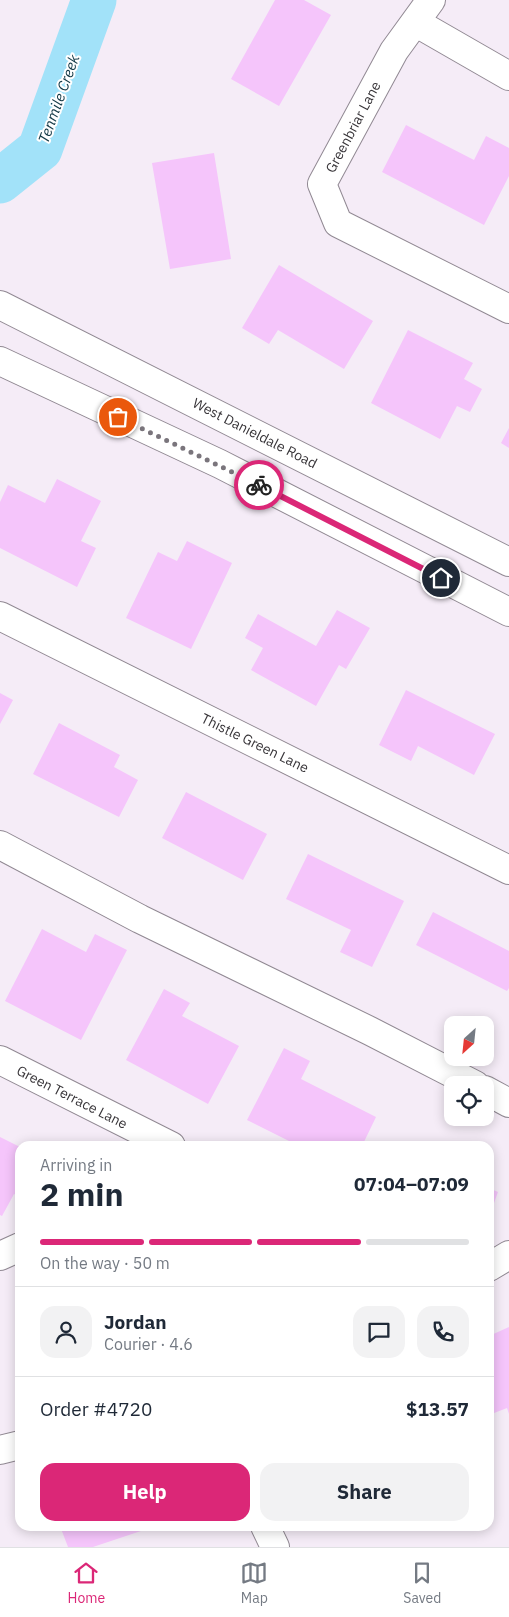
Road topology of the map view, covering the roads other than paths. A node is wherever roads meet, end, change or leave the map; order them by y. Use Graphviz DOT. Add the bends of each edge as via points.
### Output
graph roads {
  1 [pos="431,0"];
  2 [pos="415,22"];
  3 [pos="509,76"];
  4 [pos="0,305"];
  5 [pos="509,309"];
  6 [pos="0,361"];
  7 [pos="242,426"];
  8 [pos="220,464"];
  9 [pos="509,562"];
  10 [pos="509,612"];
  11 [pos="0,616"];
  12 [pos="0,845"];
  13 [pos="509,870"];
  14 [pos="0,1060"];
  15 [pos="458,1076"];
  16 [pos="494,1095"];
  17 [pos="509,1103"];
  18 [pos="151,1141"];
  19 [pos="15,1250"];
  20 [pos="509,1255"];
  21 [pos="0,1256"];
  22 [pos="494,1264"];
  23 [pos="15,1446"];
  24 [pos="0,1450"];
  25 [pos="267,1531"];
  26 [pos="275,1547"];
  1 -- 2 [label="street, Greenbriar Lane"];
  2 -- 3 [label="street"];
  2 -- 5 [label="street, Greenbriar Lane" via="394,51 322,184 338,223"];
  4 -- 7 [label="street, West Danieldale Road"];
  6 -- 8 [label="street"];
  7 -- 8 [label="street"];
  7 -- 9 [label="street, West Danieldale Road"];
  8 -- 10 [label="street"];
  11 -- 13 [label="street, Thistle Green Lane"];
  12 -- 15 [label="street" via="140,919"];
  14 -- 18 [label="street, Green Terrace Lane"];
  16 -- 17 [label="street"];
  19 -- 21 [label="street"];
  20 -- 22 [label="street"];
  23 -- 24 [label="street"];
  25 -- 26 [label="street"];
}
